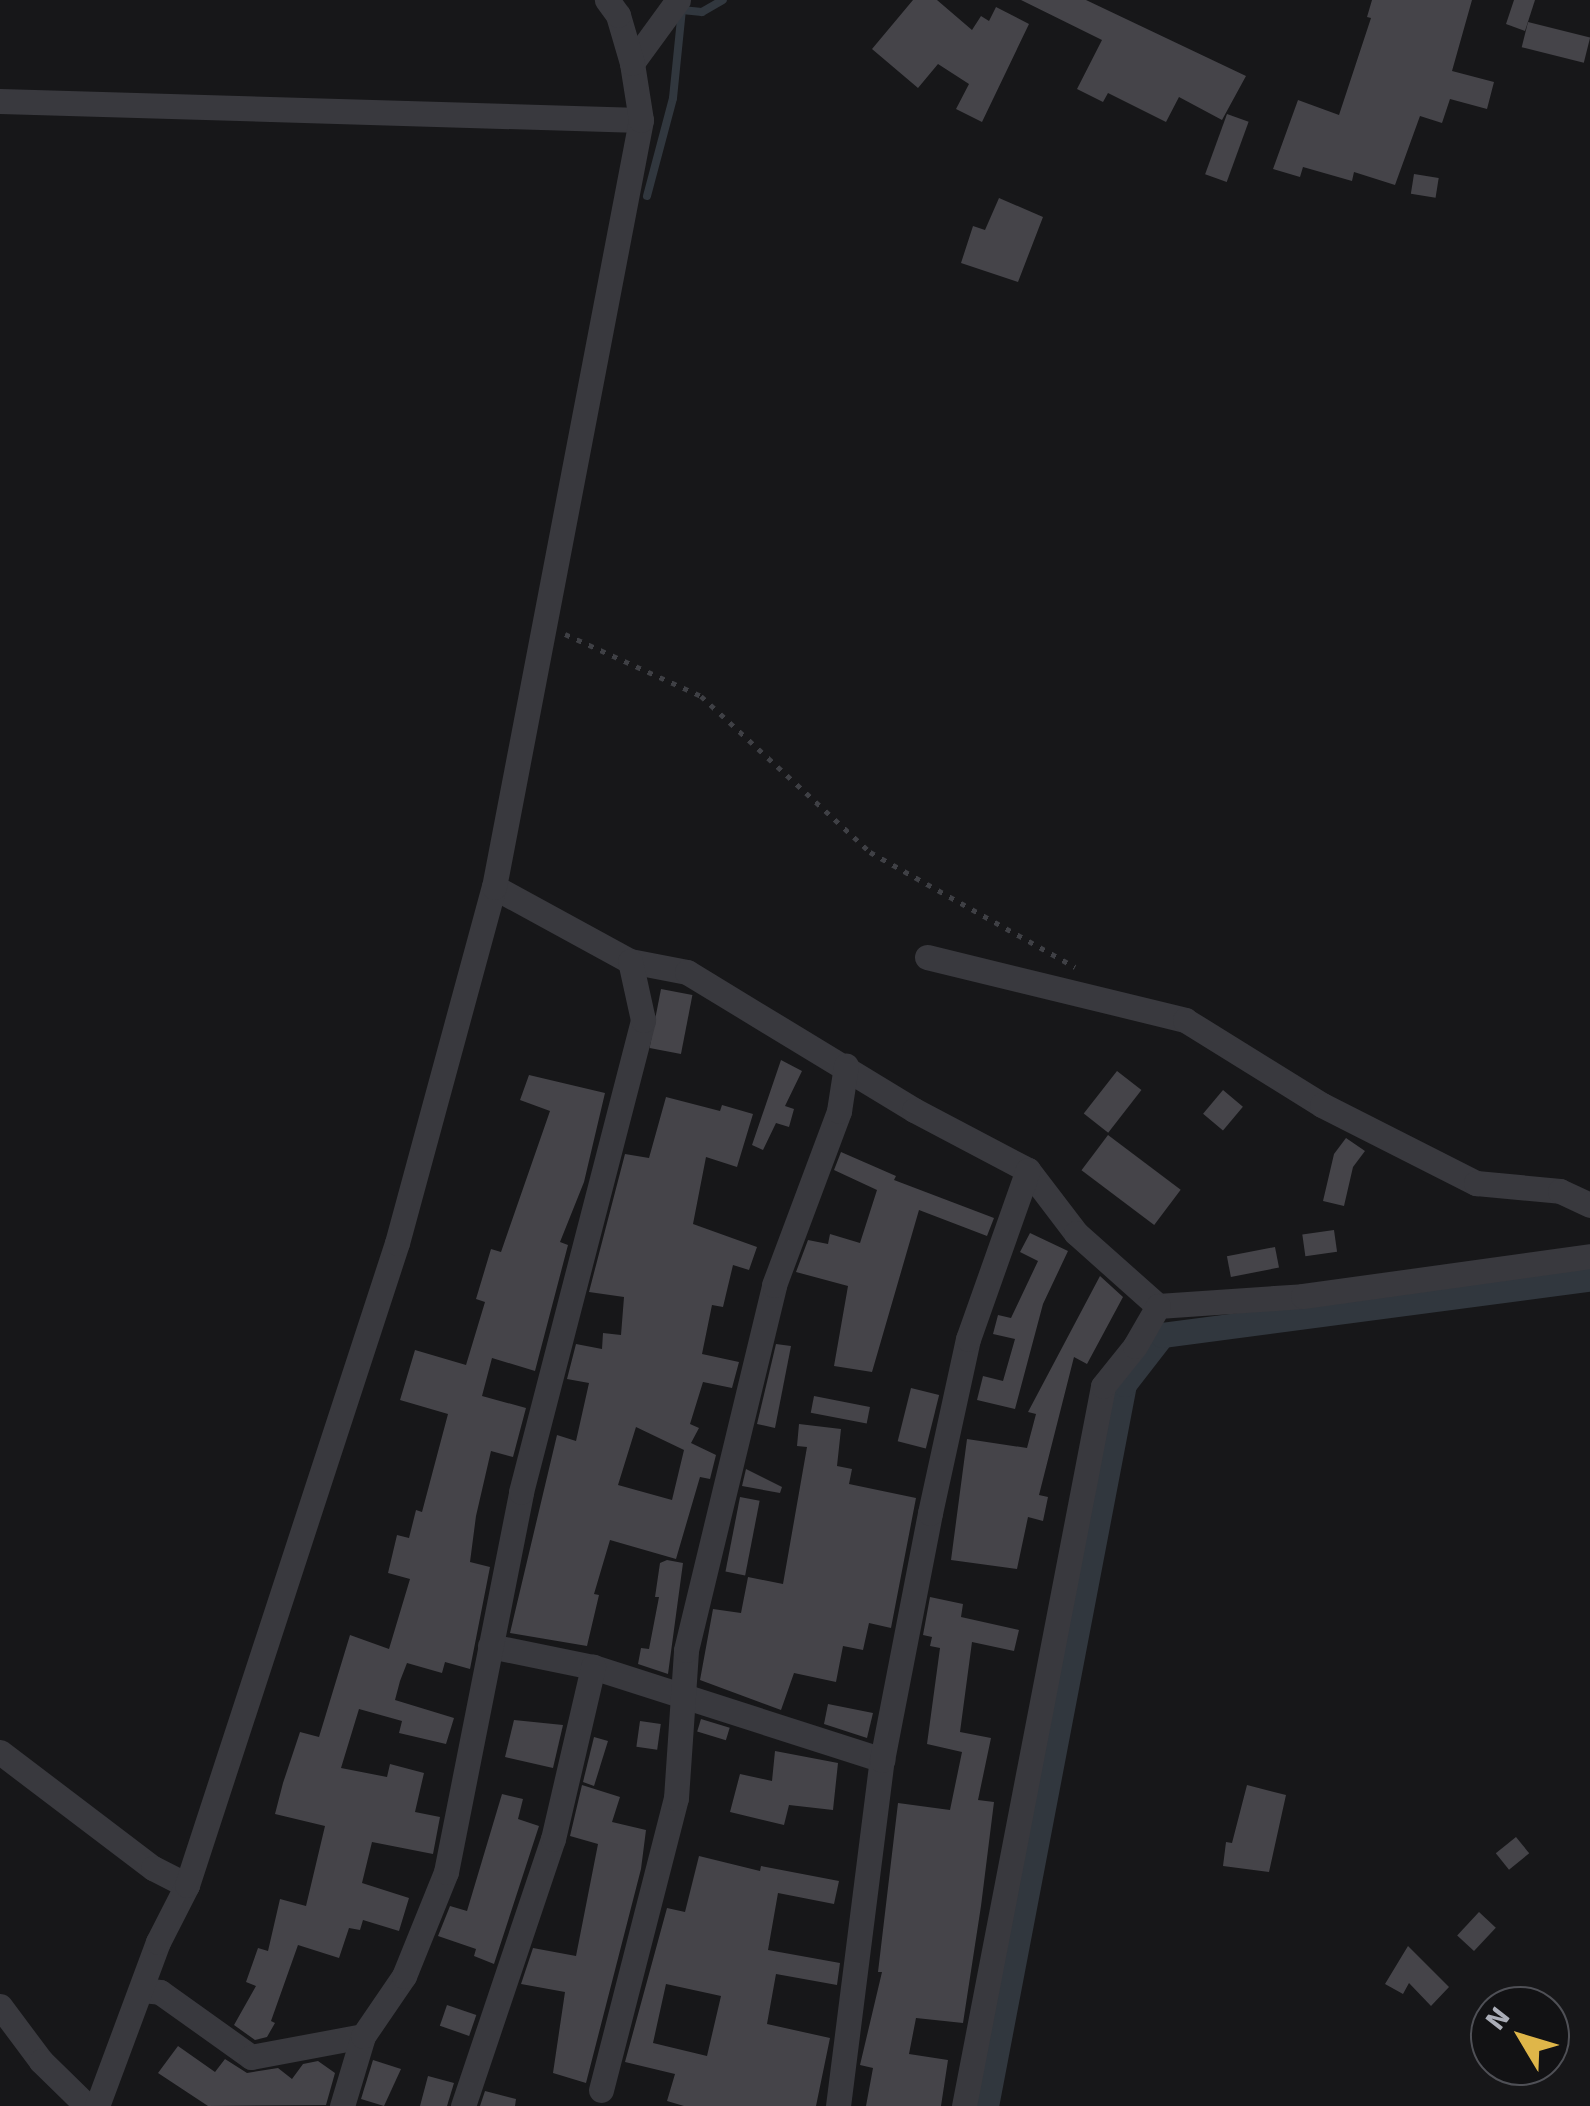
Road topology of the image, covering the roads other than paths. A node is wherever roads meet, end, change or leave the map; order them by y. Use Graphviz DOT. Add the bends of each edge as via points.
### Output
graph roads {
  1 [pos="607,0"];
  2 [pos="678,0"];
  3 [pos="632,63"];
  4 [pos="0,100"];
  5 [pos="641,120"];
  6 [pos="494,888"];
  7 [pos="928,957"];
  8 [pos="630,961"];
  9 [pos="846,1066"];
  10 [pos="1028,1170"];
  11 [pos="1590,1205"];
  12 [pos="1590,1256"];
  13 [pos="1158,1306"];
  14 [pos="490,1646"];
  15 [pos="593,1667"];
  16 [pos="683,1694"];
  17 [pos="0,1752"];
  18 [pos="882,1760"];
  19 [pos="187,1884"];
  20 [pos="142,1990"];
  21 [pos="0,2006"];
  22 [pos="363,2036"];
  23 [pos="601,2090"];
  24 [pos="87,2106"];
  25 [pos="97,2106"];
  26 [pos="342,2106"];
  27 [pos="463,2106"];
  28 [pos="838,2106"];
  29 [pos="964,2106"];
  1 -- 3 [label="street" via="618,14"];
  2 -- 3 [label="street"];
  3 -- 5 [label="street"];
  4 -- 5 [label="street"];
  5 -- 6 [label="street"];
  6 -- 8 [label="street"];
  6 -- 19 [label="street" via="397,1243"];
  7 -- 11 [label="street" via="1185,1020 1322,1104 1476,1182 1560,1191"];
  8 -- 9 [label="street" via="686,972"];
  8 -- 14 [label="street" via="642,1020 521,1492"];
  9 -- 10 [label="street"];
  9 -- 16 [label="street" via="838,1111 774,1285 686,1650"];
  10 -- 13 [label="street" via="1076,1232"];
  10 -- 18 [label="street" via="968,1339"];
  12 -- 13 [label="street" via="1303,1296"];
  13 -- 29 [label="street" via="1102,1386"];
  14 -- 15 [label="street"];
  14 -- 22 [label="street" via="446,1872 404,1976"];
  15 -- 16 [label="street"];
  15 -- 27 [label="street" via="553,1839"];
  16 -- 18 [label="street"];
  16 -- 23 [label="street" via="676,1798"];
  17 -- 19 [label="street" via="154,1868"];
  18 -- 28 [label="street"];
  19 -- 20 [label="street"];
  20 -- 22 [label="street" via="160,1992 251,2057"];
  20 -- 25 [label="street"];
  21 -- 24 [label="street" via="40,2062"];
  22 -- 26 [label="street"];
}
